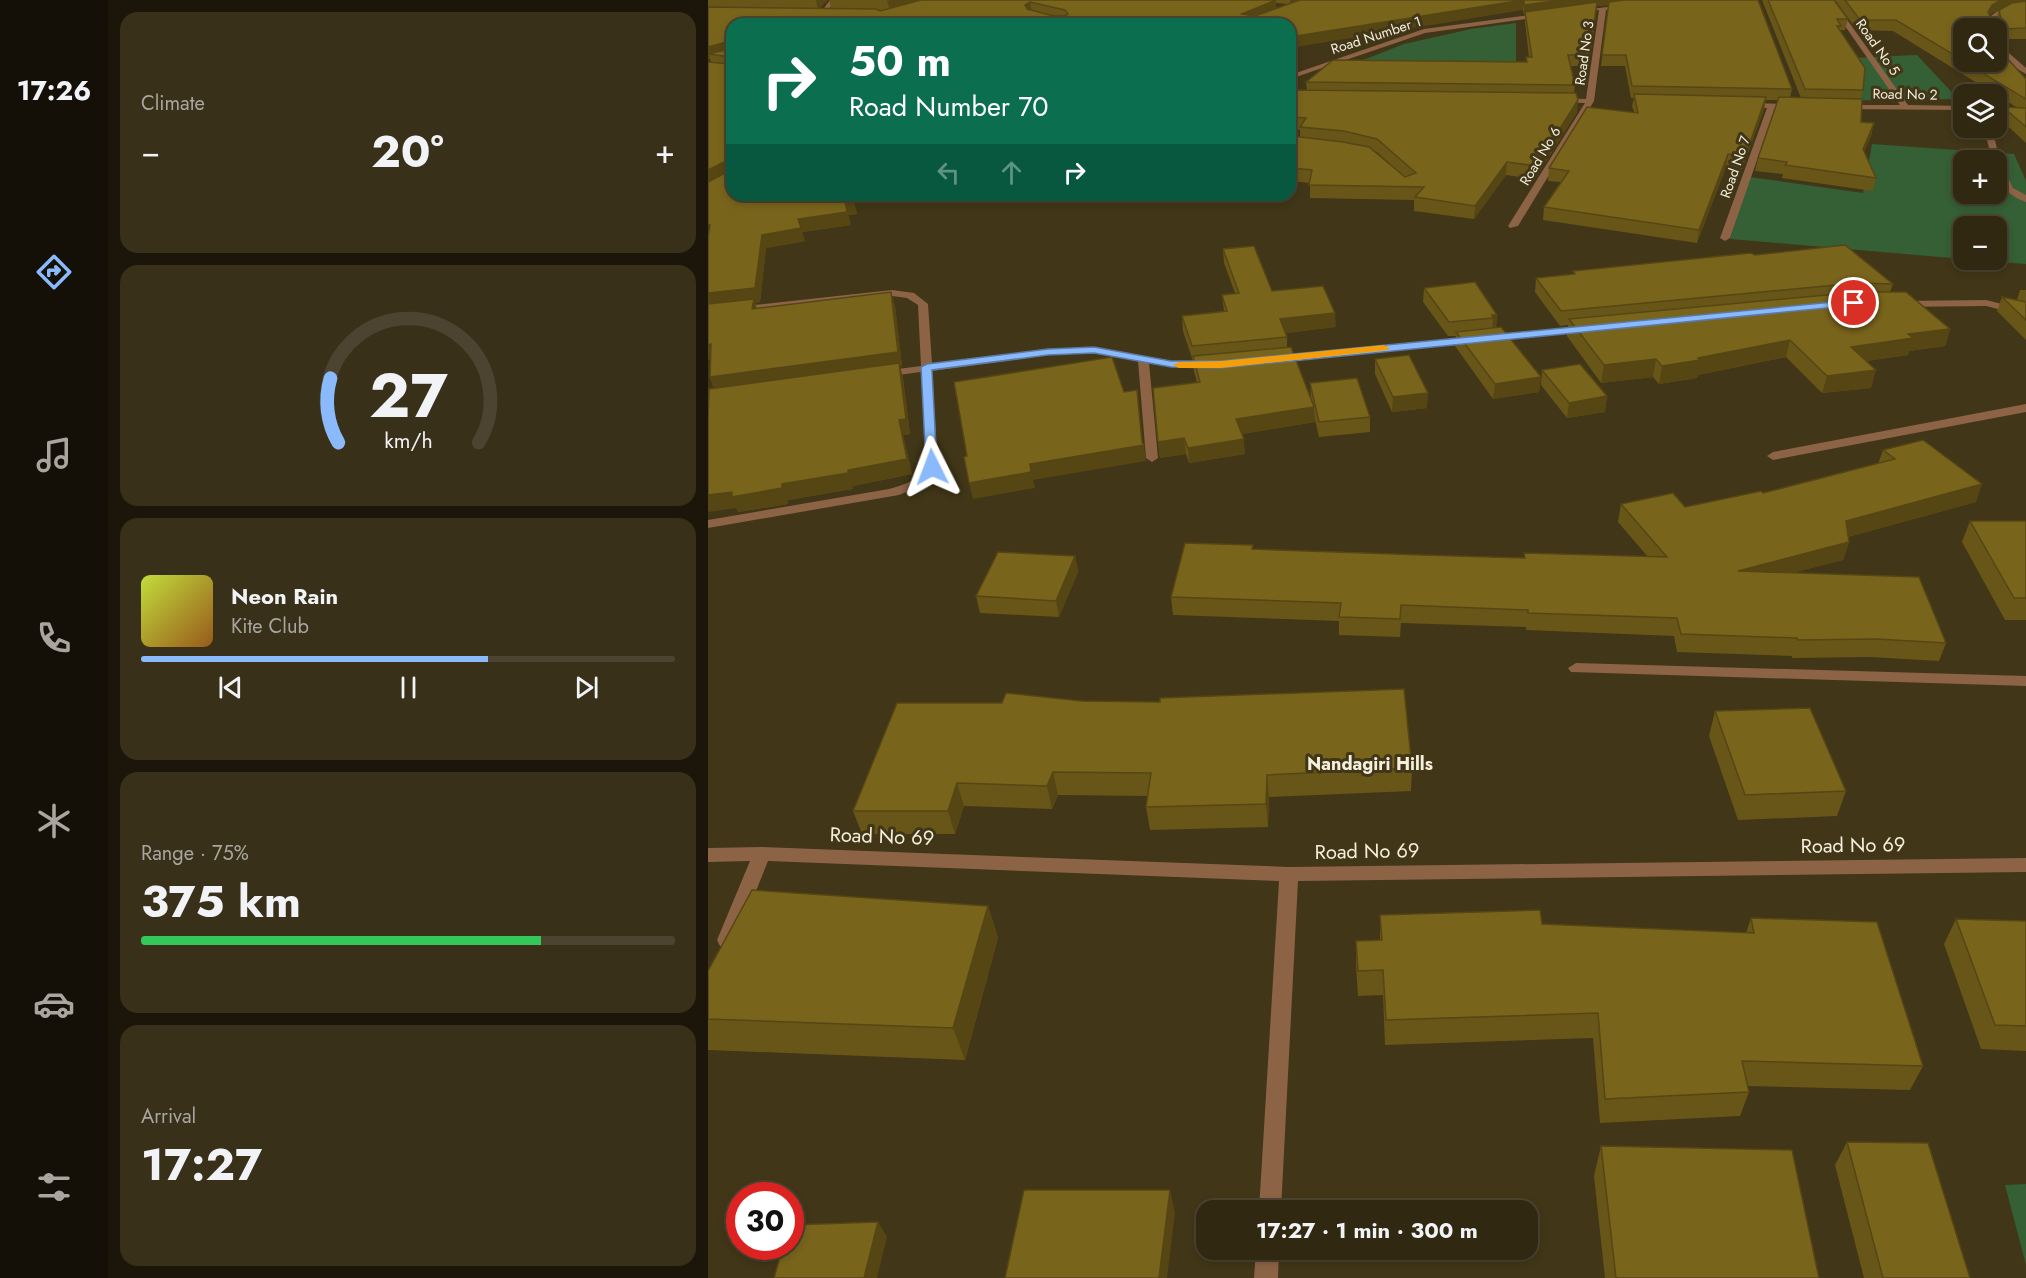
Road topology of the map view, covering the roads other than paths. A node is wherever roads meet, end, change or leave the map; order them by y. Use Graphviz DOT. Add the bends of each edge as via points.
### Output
graph roads {
  1 [pos="834,0"];
  2 [pos="1830,0"];
  3 [pos="1638,4"];
  4 [pos="2026,7"];
  5 [pos="1603,8"];
  6 [pos="1569,12"];
  7 [pos="810,14"];
  8 [pos="821,14"];
  9 [pos="831,14"];
  10 [pos="1558,14"];
  11 [pos="1991,18"];
  12 [pos="2007,56"];
  13 [pos="2016,56"];
  14 [pos="2026,72"];
  15 [pos="1296,75"];
  16 [pos="1794,95"];
  17 [pos="1554,100"];
  18 [pos="1590,100"];
  19 [pos="1737,104"];
  20 [pos="1772,105"];
  21 [pos="1798,106"];
  22 [pos="1809,106"];
  23 [pos="1830,106"];
  24 [pos="1906,108"];
  25 [pos="1953,108"];
  26 [pos="2007,186"];
  27 [pos="2026,199"];
  28 [pos="1513,226"];
  29 [pos="1725,238"];
  30 [pos="2013,299"];
  31 [pos="1986,303"];
  32 [pos="1886,304"];
  33 [pos="708,313"];
  34 [pos="2026,313"];
  35 [pos="1594,328"];
  36 [pos="1143,359"];
  37 [pos="1266,360"];
  38 [pos="1221,364"];
  39 [pos="927,367"];
  40 [pos="869,376"];
  41 [pos="2026,408"];
  42 [pos="1773,456"];
  43 [pos="1152,458"];
  44 [pos="708,524"];
  45 [pos="1576,668"];
  46 [pos="2026,681"];
  47 [pos="762,854"];
  48 [pos="708,855"];
  49 [pos="2026,865"];
  50 [pos="1289,874"];
  51 [pos="722,954"];
  52 [pos="1271,1200"];
  53 [pos="1267,1260"];
  54 [pos="1266,1278"];
  1 -- 8 [label="street"];
  2 -- 24 [label="street, Road No 5"];
  3 -- 5 [label="street"];
  4 -- 11 [label="street" via="2003,10"];
  5 -- 6 [label="street"];
  5 -- 18 [label="street, Road No 3"];
  7 -- 8 [label="street"];
  8 -- 9 [label="street"];
  10 -- 15 [label="street, Road Number 1" via="1424,31"];
  12 -- 13 [label="street"];
  12 -- 14 [label="street"];
  16 -- 21 [label="street"];
  17 -- 18 [label="street"];
  18 -- 28 [label="street, Road No 6"];
  19 -- 20 [label="street"];
  20 -- 21 [label="street"];
  20 -- 29 [label="street, Road No 7"];
  21 -- 22 [label="street"];
  23 -- 24 [label="street, Road No 2"];
  24 -- 25 [label="street, Road No 2"];
  26 -- 27 [label="street"];
  30 -- 31 [label="street"];
  31 -- 32 [label="street"];
  31 -- 34 [label="street"];
  33 -- 39 [label="street" via="865,295 910,295 923,304"];
  35 -- 37 [label="street"];
  36 -- 38 [label="street" via="1193,366"];
  36 -- 39 [label="street" via="1094,350 1059,351"];
  36 -- 43 [label="street"];
  39 -- 40 [label="street"];
  39 -- 44 [label="street" via="932,467 927,478 911,488 887,494"];
  41 -- 42 [label="street"];
  45 -- 46 [label="street"];
  47 -- 48 [label="street, Road No 69"];
  47 -- 50 [label="street, Road No 69"];
  47 -- 51 [label="street"];
  49 -- 50 [label="street, Road No 69"];
  50 -- 52 [label="street"];
  53 -- 54 [label="street"];
}
